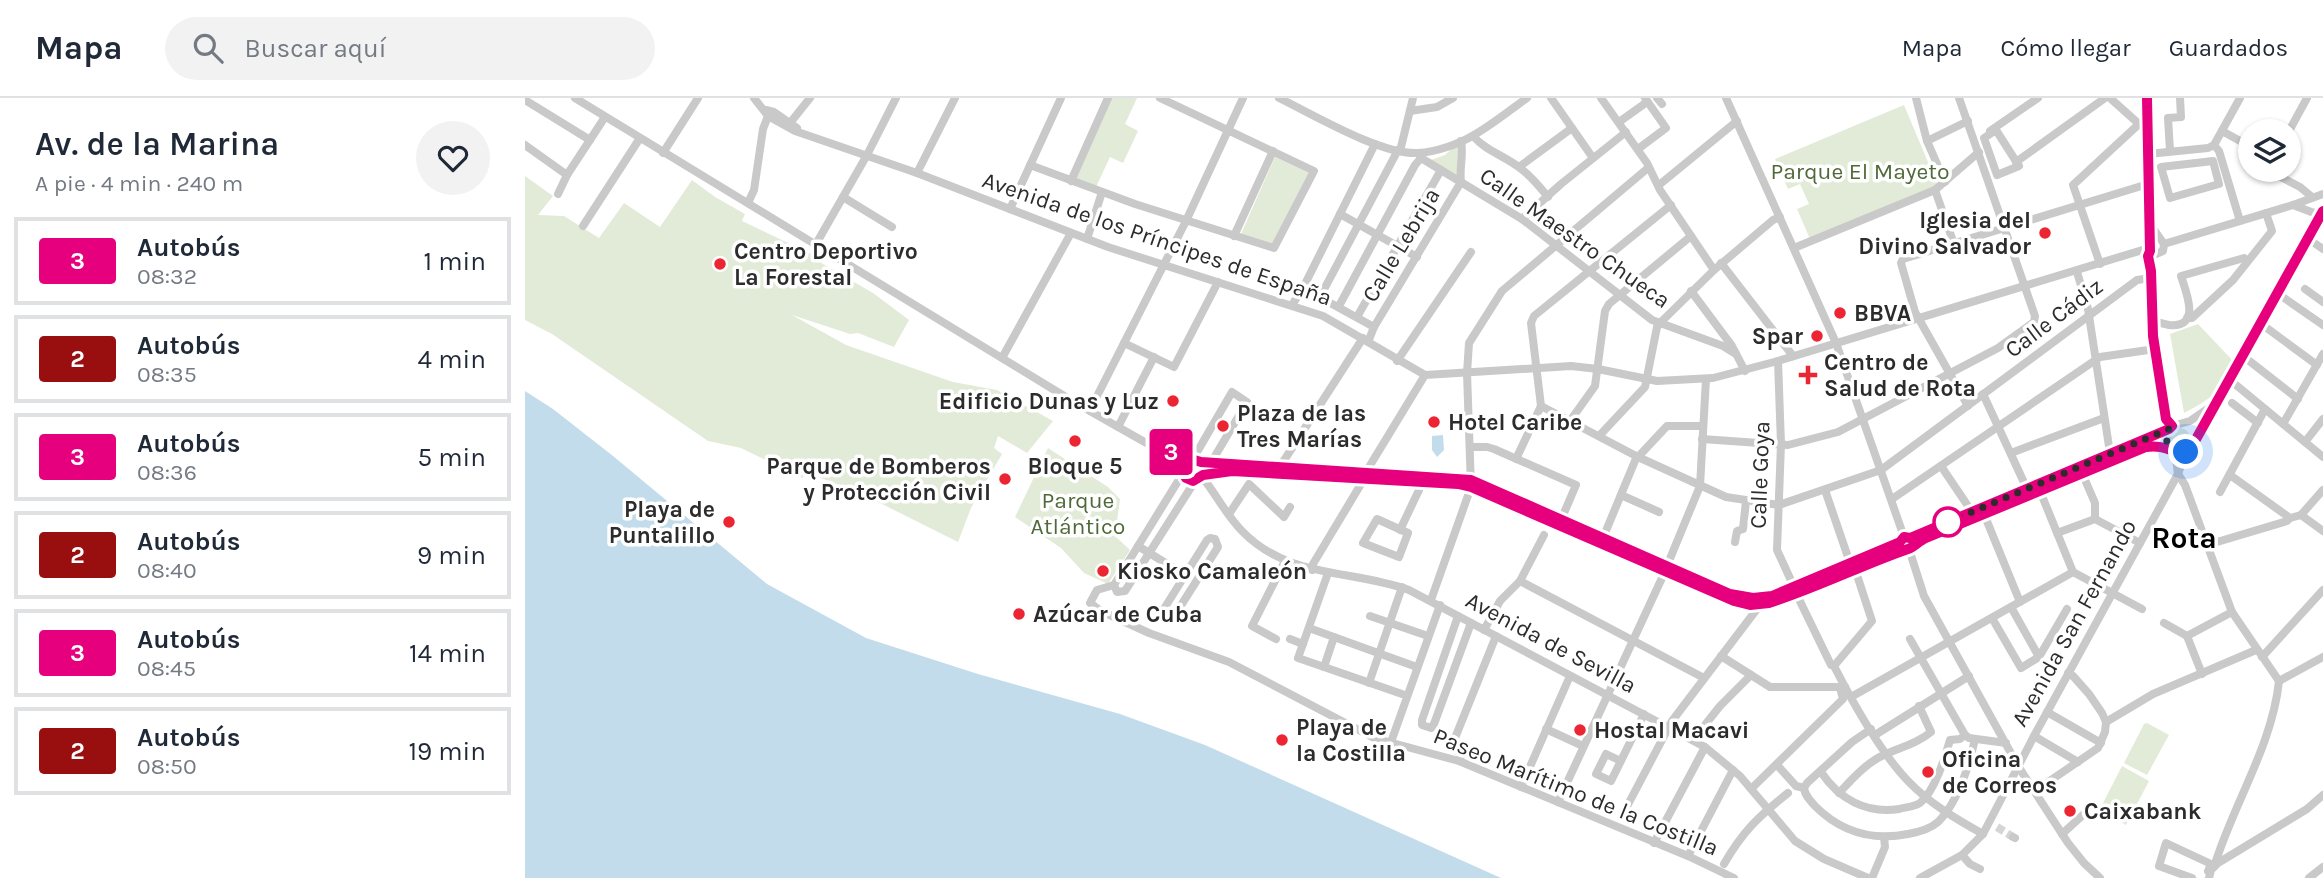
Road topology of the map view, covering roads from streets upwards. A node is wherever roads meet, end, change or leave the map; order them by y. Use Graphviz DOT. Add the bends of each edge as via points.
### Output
graph roads {
  1 [pos="576,98"];
  2 [pos="698,98"];
  3 [pos="810,98"];
  4 [pos="896,98"];
  5 [pos="955,98"];
  6 [pos="1061,98"];
  7 [pos="1108,98"];
  8 [pos="1160,98"];
  9 [pos="1243,98"];
  10 [pos="1279,98"];
  11 [pos="1413,98"];
  12 [pos="1453,98"];
  13 [pos="1527,98"];
  14 [pos="1551,98"];
  15 [pos="1601,98"];
  16 [pos="1726,98"];
  17 [pos="1916,98"];
  18 [pos="1959,98"];
  19 [pos="2038,98"];
  20 [pos="2108,98"];
  21 [pos="2147,98"];
  22 [pos="2180,98"];
  23 [pos="2240,98"];
  24 [pos="2307,98"];
  25 [pos="525,100"];
  26 [pos="1646,100"];
  27 [pos="763,105"];
  28 [pos="1410,111"];
  29 [pos="605,117"];
  30 [pos="2296,119"];
  31 [pos="1737,121"];
  32 [pos="1968,121"];
  33 [pos="1619,122"];
  34 [pos="2144,124"];
  35 [pos="793,127"];
  36 [pos="1572,128"];
  37 [pos="1227,129"];
  38 [pos="2222,131"];
  39 [pos="1626,132"];
  40 [pos="766,133"];
  41 [pos="1473,136"];
  42 [pos="1978,137"];
  43 [pos="640,138"];
  44 [pos="590,140"];
  45 [pos="2238,140"];
  46 [pos="1461,141"];
  47 [pos="1927,141"];
  48 [pos="1375,144"];
  49 [pos="525,145"];
  50 [pos="2214,145"];
  51 [pos="1638,149"];
  52 [pos="1399,150"];
  53 [pos="1273,151"];
  54 [pos="2170,151"];
  55 [pos="1979,152"];
  56 [pos="663,153"];
  57 [pos="2148,154"];
  58 [pos="867,155"];
  59 [pos="1420,155"];
  60 [pos="1593,158"];
  61 [pos="2016,162"];
  62 [pos="1030,165"];
  63 [pos="1519,167"];
  64 [pos="2161,167"];
  65 [pos="1648,168"];
  66 [pos="1441,170"];
  67 [pos="917,173"];
  68 [pos="567,175"];
  69 [pos="1071,181"];
  70 [pos="1461,182"];
  71 [pos="1945,182"];
  72 [pos="2290,182"];
  73 [pos="2148,184"];
  74 [pos="1659,185"];
  75 [pos="1935,190"];
  76 [pos="1102,192"];
  77 [pos="558,194"];
  78 [pos="843,197"];
  79 [pos="1548,197"];
  80 [pos="2318,197"];
  81 [pos="748,203"];
  82 [pos="1671,205"];
  83 [pos="2293,205"];
  84 [pos="2080,206"];
  85 [pos="1010,209"];
  86 [pos="2316,211"];
  87 [pos="2266,214"];
  88 [pos="1340,215"];
  89 [pos="1780,217"];
  90 [pos="1522,219"];
  91 [pos="1186,221"];
  92 [pos="2148,221"];
  93 [pos="2240,221"];
  94 [pos="1359,225"];
  95 [pos="583,226"];
  96 [pos="892,227"];
  97 [pos="2004,228"];
  98 [pos="1071,233"];
  99 [pos="1377,235"];
  100 [pos="1234,236"];
  101 [pos="1691,236"];
  102 [pos="2307,237"];
  103 [pos="1087,239"];
  104 [pos="2162,241"];
  105 [pos="816,244"];
  106 [pos="1954,244"];
  107 [pos="1556,245"];
  108 [pos="1398,247"];
  109 [pos="1794,248"];
  110 [pos="2151,249"];
  111 [pos="2323,249"];
  112 [pos="1471,252"];
  113 [pos="1417,257"];
  114 [pos="2244,258"];
  115 [pos="1721,264"];
  116 [pos="2100,264"];
  117 [pos="1164,265"];
  118 [pos="1714,270"];
  119 [pos="1588,271"];
  120 [pos="2077,272"];
  121 [pos="2151,275"];
  122 [pos="1218,282"];
  123 [pos="2025,287"];
  124 [pos="1303,288"];
  125 [pos="2305,289"];
  126 [pos="1691,291"];
  127 [pos="2277,293"];
  128 [pos="1618,295"];
  129 [pos="1320,297"];
  130 [pos="2323,302"];
  131 [pos="1292,304"];
  132 [pos="1339,306"];
  133 [pos="2089,316"];
  134 [pos="1357,317"];
  135 [pos="1919,318"];
  136 [pos="2187,318"];
  137 [pos="2152,321"];
  138 [pos="1660,323"];
  139 [pos="2260,323"];
  140 [pos="2323,325"];
  141 [pos="1374,327"];
  142 [pos="1366,340"];
  143 [pos="1124,343"];
  144 [pos="1836,343"];
  145 [pos="2155,349"];
  146 [pos="1736,354"];
  147 [pos="2323,354"];
  148 [pos="1793,356"];
  149 [pos="2242,356"];
  150 [pos="1154,357"];
  151 [pos="1002,358"];
  152 [pos="2095,360"];
  153 [pos="1397,361"];
  154 [pos="1778,361"];
  155 [pos="2317,365"];
  156 [pos="1536,369"];
  157 [pos="1598,369"];
  158 [pos="1745,371"];
  159 [pos="1467,373"];
  160 [pos="1948,374"];
  161 [pos="1425,375"];
  162 [pos="1647,379"];
  163 [pos="1706,379"];
  164 [pos="2229,380"];
  165 [pos="1983,394"];
  166 [pos="2220,395"];
  167 [pos="2298,399"];
  168 [pos="2213,405"];
  169 [pos="1968,406"];
  170 [pos="1541,407"];
  171 [pos="2265,409"];
  172 [pos="1090,410"];
  173 [pos="1864,418"];
  174 [pos="2104,418"];
  175 [pos="2323,419"];
  176 [pos="1570,421"];
  177 [pos="2183,423"];
  178 [pos="2258,423"];
  179 [pos="2283,424"];
  180 [pos="1703,426"];
  181 [pos="1118,427"];
  182 [pos="1998,428"];
  183 [pos="2170,428"];
  184 [pos="1599,436"];
  185 [pos="1702,439"];
  186 [pos="2195,442"];
  187 [pos="2305,442"];
  188 [pos="1781,444"];
  189 [pos="1470,447"];
  190 [pos="1157,449"];
  191 [pos="2172,450"];
  192 [pos="2186,452"];
  193 [pos="2011,453"];
  194 [pos="2110,453"];
  195 [pos="1637,456"];
  196 [pos="2323,457"];
  197 [pos="1516,458"];
  198 [pos="1195,460"];
  199 [pos="1215,462"];
  200 [pos="1941,466"];
  201 [pos="1282,467"];
  202 [pos="1881,470"];
  203 [pos="1183,472"];
  204 [pos="2082,473"];
  205 [pos="2178,474"];
  206 [pos="1365,475"];
  207 [pos="2230,475"];
  208 [pos="1199,478"];
  209 [pos="1471,483"];
  210 [pos="1700,486"];
  211 [pos="2027,489"];
  212 [pos="1419,490"];
  213 [pos="1825,490"];
  214 [pos="2323,490"];
  215 [pos="2040,491"];
  216 [pos="2220,492"];
  217 [pos="1621,495"];
  218 [pos="1892,499"];
  219 [pos="1747,500"];
  220 [pos="1779,505"];
  221 [pos="1290,507"];
  222 [pos="1659,512"];
  223 [pos="1972,512"];
  224 [pos="1229,514"];
  225 [pos="1984,514"];
  226 [pos="2301,516"];
  227 [pos="2290,517"];
  228 [pos="2095,519"];
  229 [pos="1560,520"];
  230 [pos="1400,530"];
  231 [pos="2323,531"];
  232 [pos="2057,533"];
  233 [pos="1544,535"];
  234 [pos="1603,538"];
  235 [pos="1735,542"];
  236 [pos="1907,543"];
  237 [pos="2140,543"];
  238 [pos="2207,545"];
  239 [pos="1138,546"];
  240 [pos="1150,553"];
  241 [pos="1285,561"];
  242 [pos="1853,566"];
  243 [pos="1665,568"];
  244 [pos="1312,570"];
  245 [pos="2073,572"];
  246 [pos="1328,573"];
  247 [pos="1185,575"];
  248 [pos="1520,581"];
  249 [pos="1114,585"];
  250 [pos="1402,587"];
  251 [pos="1795,590"];
  252 [pos="2323,590"];
  253 [pos="2112,593"];
  254 [pos="1431,600"];
  255 [pos="2020,602"];
  256 [pos="1440,605"];
  257 [pos="1760,605"];
  258 [pos="2011,607"];
  259 [pos="2067,609"];
  260 [pos="2142,609"];
  261 [pos="2232,612"];
  262 [pos="1370,616"];
  263 [pos="1458,616"];
  264 [pos="1992,618"];
  265 [pos="2164,622"];
  266 [pos="1389,623"];
  267 [pos="1471,623"];
  268 [pos="1309,628"];
  269 [pos="1485,630"];
  270 [pos="1425,635"];
  271 [pos="1496,636"];
  272 [pos="2186,636"];
  273 [pos="1334,637"];
  274 [pos="1276,639"];
  275 [pos="1290,639"];
  276 [pos="1633,639"];
  277 [pos="1910,639"];
  278 [pos="1950,642"];
  279 [pos="1303,644"];
  280 [pos="2256,650"];
  281 [pos="1379,653"];
  282 [pos="2040,655"];
  283 [pos="1721,656"];
  284 [pos="2262,657"];
  285 [pos="2323,657"];
  286 [pos="1921,659"];
  287 [pos="1414,666"];
  288 [pos="1834,666"];
  289 [pos="1324,667"];
  290 [pos="2068,673"];
  291 [pos="2202,674"];
  292 [pos="1751,675"];
  293 [pos="1570,676"];
  294 [pos="1969,676"];
  295 [pos="1704,678"];
  296 [pos="2279,681"];
  297 [pos="1369,683"];
  298 [pos="1843,687"];
  299 [pos="1941,693"];
  300 [pos="1402,694"];
  301 [pos="1608,695"];
  302 [pos="1851,697"];
  303 [pos="1919,706"];
  304 [pos="2047,712"];
  305 [pos="1644,714"];
  306 [pos="2106,722"];
  307 [pos="1669,728"];
  308 [pos="1546,729"];
  309 [pos="1873,732"];
  310 [pos="1965,736"];
  311 [pos="2034,736"];
  312 [pos="1975,739"];
  313 [pos="1693,740"];
  314 [pos="1391,742"];
  315 [pos="2006,743"];
  316 [pos="2101,743"];
  317 [pos="1583,746"];
  318 [pos="1705,747"];
  319 [pos="1887,754"];
  320 [pos="1459,761"];
  321 [pos="1621,761"];
  322 [pos="2078,762"];
  323 [pos="1777,765"];
  324 [pos="2018,766"];
  325 [pos="1733,770"];
  326 [pos="1821,772"];
  327 [pos="1521,786"];
  328 [pos="1804,788"];
  329 [pos="1751,789"];
  330 [pos="2035,791"];
  331 [pos="1788,793"];
  332 [pos="1839,793"];
  333 [pos="2323,795"];
  334 [pos="1925,796"];
  335 [pos="1558,802"];
  336 [pos="1767,809"];
  337 [pos="1945,812"];
  338 [pos="2085,813"];
  339 [pos="1623,814"];
  340 [pos="1983,834"];
  341 [pos="2062,834"];
  342 [pos="1884,837"];
  343 [pos="1654,843"];
  344 [pos="2224,843"];
  345 [pos="2237,853"];
  346 [pos="1962,855"];
  347 [pos="1688,856"];
  348 [pos="1724,864"];
  349 [pos="2214,867"];
  350 [pos="2323,867"];
  351 [pos="1980,869"];
  352 [pos="1734,878"];
  353 [pos="1870,878"];
  354 [pos="1920,878"];
  355 [pos="2100,878"];
  356 [pos="2192,878"];
  357 [pos="2207,878"];
  358 [pos="2309,878"];
  1 -- 29 [label="street"];
  2 -- 56 [label="street"];
  3 -- 35 [label="street"];
  4 -- 58 [label="street"];
  5 -- 67 [label="street"];
  6 -- 62 [label="street"];
  7 -- 69 [label="street"];
  8 -- 37 [label="street"];
  9 -- 37 [label="street"];
  10 -- 48 [label="street"];
  11 -- 28 [label="street"];
  12 -- 28 [label="street" via="1437,107"];
  13 -- 41 [label="street"];
  14 -- 36 [label="street"];
  15 -- 33 [label="street"];
  16 -- 31 [label="street"];
  17 -- 47 [label="street"];
  18 -- 32 [label="street"];
  19 -- 42 [label="street"];
  20 -- 34 [label="street"];
  20 -- 61 [label="street"];
  21 -- 34 [label="street"];
  22 -- 54 [label="street" via="2181,117 2168,118"];
  23 -- 38 [label="street"];
  24 -- 30 [label="street"];
  25 -- 44 [label="street"];
  26 -- 33 [label="street"];
  26 -- 51 [label="street" via="1666,128"];
  27 -- 35 [label="street, Avenida de los Príncipes de España"];
  27 -- 40 [label="street"];
  28 -- 52 [label="street"];
  29 -- 43 [label="street"];
  29 -- 44 [label="street"];
  31 -- 74 [label="street"];
  31 -- 89 [label="street"];
  32 -- 47 [label="street"];
  32 -- 55 [label="street"];
  33 -- 39 [label="street"];
  34 -- 57 [label="street"];
  34 -- 84 [label="street" via="2073,185"];
  35 -- 40 [label="street"];
  35 -- 58 [label="street, Avenida de los Príncipes de España"];
  36 -- 60 [label="street"];
  36 -- 63 [label="street"];
  37 -- 53 [label="street"];
  37 -- 91 [label="street"];
  38 -- 45 [label="street"];
  38 -- 50 [label="street"];
  39 -- 51 [label="street"];
  39 -- 60 [label="street"];
  40 -- 81 [label="street"];
  41 -- 46 [label="street"];
  41 -- 63 [label="street" via="1480,145"];
  43 -- 56 [label="street"];
  43 -- 95 [label="street"];
  44 -- 68 [label="street"];
  46 -- 59 [label="street"];
  46 -- 70 [label="street"];
  47 -- 71 [label="street"];
  48 -- 52 [label="street"];
  48 -- 88 [label="street"];
  49 -- 68 [label="street"];
  50 -- 54 [label="street"];
  50 -- 93 [label="street"];
  51 -- 65 [label="street"];
  52 -- 59 [label="street"];
  52 -- 94 [label="street"];
  53 -- 100 [label="street"];
  53 -- 100 [label="street" via="1314,171 1274,248"];
  54 -- 57 [label="street"];
  55 -- 71 [label="street"];
  55 -- 97 [label="street"];
  56 -- 81 [label="street"];
  57 -- 73 [label="street"];
  58 -- 67 [label="street, Avenida de los Príncipes de España"];
  58 -- 78 [label="street"];
  59 -- 66 [label="street, Calle Maestro Chueca"];
  59 -- 99 [label="street"];
  60 -- 79 [label="street"];
  61 -- 61 [label="street" via="1996,130 1984,138 1997,175 2019,166"];
  62 -- 69 [label="street"];
  62 -- 85 [label="street"];
  63 -- 79 [label="street"];
  64 -- 64 [label="street" via="2170,198 2219,184 2213,161"];
  65 -- 74 [label="street"];
  65 -- 107 [label="street"];
  66 -- 70 [label="street, Calle Maestro Chueca"];
  66 -- 108 [label="street"];
  67 -- 85 [label="street, Avenida de los Príncipes de España"];
  68 -- 77 [label="street"];
  69 -- 76 [label="street"];
  70 -- 90 [label="street, Calle Maestro Chueca"];
  70 -- 113 [label="street, Calle Lebrija"];
  71 -- 75 [label="street"];
  72 -- 80 [label="street"];
  73 -- 84 [label="street"];
  73 -- 92 [label="street"];
  74 -- 82 [label="street"];
  75 -- 106 [label="street"];
  75 -- 109 [label="street"];
  76 -- 91 [label="street"];
  76 -- 103 [label="street"];
  78 -- 96 [label="street"];
  78 -- 105 [label="street"];
  79 -- 90 [label="street"];
  80 -- 83 [label="street"];
  80 -- 86 [label="street" via="2308,203"];
  81 -- 105 [label="street"];
  82 -- 101 [label="street"];
  82 -- 119 [label="street"];
  83 -- 86 [label="street"];
  83 -- 87 [label="street"];
  84 -- 97 [label="street"];
  84 -- 116 [label="street"];
  85 -- 98 [label="street, Avenida de los Príncipes de España"];
  86 -- 102 [label="street"];
  87 -- 93 [label="street"];
  87 -- 136 [label="street" via="2271,231 2249,261 2200,311"];
  88 -- 94 [label="street"];
  88 -- 124 [label="street"];
  89 -- 109 [label="street"];
  89 -- 115 [label="street"];
  90 -- 107 [label="street, Calle Maestro Chueca"];
  91 -- 100 [label="street"];
  91 -- 117 [label="street"];
  92 -- 104 [label="street"];
  92 -- 110 [label="street"];
  93 -- 104 [label="street"];
  94 -- 99 [label="street"];
  94 -- 129 [label="street"];
  97 -- 106 [label="street"];
  97 -- 123 [label="street"];
  98 -- 103 [label="street, Avenida de los Príncipes de España"];
  98 -- 151 [label="street"];
  99 -- 108 [label="street"];
  99 -- 132 [label="street"];
  101 -- 118 [label="street"];
  101 -- 128 [label="street"];
  102 -- 111 [label="street"];
  102 -- 127 [label="street"];
  103 -- 117 [label="street, Avenida de los Príncipes de España"];
  104 -- 110 [label="street, Avenida de los Príncipes de España"];
  104 -- 110 [label="street" via="2163,251"];
  105 -- 151 [label="street"];
  106 -- 135 [label="street" via="1901,263"];
  107 -- 119 [label="street, Calle Maestro Chueca"];
  107 -- 159 [label="street" via="1501,292 1469,343"];
  108 -- 113 [label="street"];
  108 -- 134 [label="street"];
  109 -- 144 [label="street"];
  110 -- 116 [label="street, Avenida de los Príncipes de España"];
  110 -- 121 [label="street"];
  112 -- 153 [label="street"];
  113 -- 141 [label="street, Calle Lebrija"];
  114 -- 136 [label="street" via="2181,276 2190,305"];
  115 -- 118 [label="street"];
  115 -- 148 [label="street"];
  116 -- 120 [label="street, Avenida de los Príncipes de España"];
  117 -- 122 [label="street, Avenida de los Príncipes de España"];
  117 -- 143 [label="street"];
  118 -- 126 [label="street"];
  119 -- 128 [label="street, Calle Maestro Chueca"];
  119 -- 156 [label="street" via="1534,316"];
  120 -- 123 [label="street, Avenida de los Príncipes de España"];
  120 -- 133 [label="street"];
  121 -- 133 [label="street, Calle Cádiz" via="2137,280"];
  121 -- 137 [label="street"];
  122 -- 131 [label="street, Avenida de los Príncipes de España"];
  122 -- 150 [label="street" via="1174,367"];
  123 -- 135 [label="street, Avenida de los Príncipes de España"];
  123 -- 160 [label="street" via="2034,322 1998,348"];
  124 -- 129 [label="street"];
  124 -- 131 [label="street"];
  125 -- 130 [label="street"];
  126 -- 138 [label="street"];
  126 -- 146 [label="street"];
  127 -- 139 [label="street"];
  127 -- 140 [label="street"];
  128 -- 138 [label="street, Calle Maestro Chueca"];
  128 -- 157 [label="street" via="1605,311"];
  129 -- 132 [label="street"];
  131 -- 142 [label="street, Avenida de los Príncipes de España"];
  132 -- 134 [label="street"];
  133 -- 152 [label="street"];
  133 -- 165 [label="street, Calle Cádiz"];
  134 -- 141 [label="street"];
  135 -- 144 [label="street, Avenida de los Príncipes de España"];
  135 -- 160 [label="street"];
  136 -- 137 [label="street" via="2171,325"];
  137 -- 145 [label="street"];
  138 -- 146 [label="street, Calle Maestro Chueca"];
  138 -- 162 [label="street"];
  139 -- 149 [label="street"];
  139 -- 155 [label="street"];
  141 -- 142 [label="street, Calle Lebrija"];
  142 -- 153 [label="street, Avenida de los Príncipes de España"];
  142 -- 201 [label="street, Calle Lebrija"];
  143 -- 150 [label="street"];
  143 -- 172 [label="street"];
  144 -- 148 [label="street, Avenida de los Príncipes de España"];
  144 -- 173 [label="street"];
  145 -- 152 [label="street"];
  145 -- 183 [label="street"];
  146 -- 158 [label="street"];
  147 -- 155 [label="street"];
  148 -- 154 [label="street, Avenida de los Príncipes de España"];
  149 -- 164 [label="street"];
  149 -- 167 [label="street"];
  150 -- 181 [label="street"];
  151 -- 172 [label="street"];
  152 -- 174 [label="street"];
  152 -- 182 [label="street"];
  153 -- 161 [label="street, Avenida de los Príncipes de España"];
  154 -- 158 [label="street, Avenida de los Príncipes de España"];
  154 -- 188 [label="street, Calle Goya"];
  155 -- 167 [label="street"];
  156 -- 157 [label="street, Avenida de los Príncipes de España"];
  156 -- 159 [label="street, Avenida de los Príncipes de España"];
  156 -- 170 [label="street"];
  157 -- 162 [label="street, Avenida de los Príncipes de España"];
  157 -- 176 [label="street" via="1595,386"];
  158 -- 163 [label="street, Avenida de los Príncipes de España"];
  159 -- 161 [label="street, Avenida de los Príncipes de España"];
  159 -- 189 [label="street"];
  160 -- 169 [label="street"];
  160 -- 173 [label="street"];
  161 -- 206 [label="street"];
  162 -- 163 [label="street, Avenida de los Príncipes de España"];
  162 -- 184 [label="street" via="1645,387"];
  163 -- 180 [label="street"];
  164 -- 166 [label="street"];
  164 -- 171 [label="street"];
  165 -- 169 [label="street, Calle Cádiz"];
  165 -- 182 [label="street"];
  166 -- 168 [label="street"];
  166 -- 178 [label="street"];
  167 -- 179 [label="street"];
  168 -- 177 [label="street"];
  168 -- 186 [label="street"];
  169 -- 202 [label="street, Calle Cádiz"];
  170 -- 176 [label="street"];
  170 -- 197 [label="street"];
  171 -- 178 [label="street"];
  171 -- 179 [label="street"];
  172 -- 181 [label="street"];
  173 -- 188 [label="street" via="1838,432"];
  173 -- 202 [label="street"];
  174 -- 193 [label="street"];
  174 -- 194 [label="street"];
  175 -- 187 [label="street"];
  176 -- 184 [label="street"];
  177 -- 183 [label="street"];
  177 -- 186 [label="street" via="2195,432"];
  178 -- 207 [label="street"];
  179 -- 187 [label="street"];
  180 -- 185 [label="street"];
  180 -- 195 [label="street" via="1667,426"];
  181 -- 190 [label="street"];
  182 -- 193 [label="street"];
  182 -- 200 [label="street"];
  183 -- 191 [label="street" via="2166,439"];
  183 -- 194 [label="street"];
  184 -- 195 [label="street"];
  185 -- 188 [label="street"];
  185 -- 210 [label="street"];
  186 -- 192 [label="street"];
  187 -- 196 [label="street"];
  188 -- 220 [label="street, Calle Goya"];
  189 -- 197 [label="street" via="1487,447"];
  189 -- 209 [label="street"];
  190 -- 198 [label="street"];
  190 -- 203 [label="street"];
  191 -- 192 [label="street"];
  191 -- 204 [label="street" via="2146,447"];
  191 -- 205 [label="street"];
  192 -- 205 [label="street, Avenida San Fernando"];
  193 -- 211 [label="street"];
  194 -- 211 [label="street"];
  195 -- 210 [label="street"];
  195 -- 217 [label="street"];
  197 -- 229 [label="street" via="1576,485"];
  198 -- 199 [label="street"];
  198 -- 199 [label="street" via="1232,392 1247,402"];
  198 -- 203 [label="street" via="1185,463"];
  198 -- 208 [label="street" via="1204,468"];
  199 -- 201 [label="street"];
  200 -- 218 [label="street"];
  200 -- 223 [label="street"];
  201 -- 206 [label="street"];
  202 -- 213 [label="street, Calle Cádiz"];
  202 -- 218 [label="street"];
  203 -- 208 [label="street" via="1187,479"];
  203 -- 239 [label="street"];
  204 -- 215 [label="street"];
  204 -- 228 [label="street" via="2095,503"];
  205 -- 237 [label="street, Avenida San Fernando"];
  205 -- 238 [label="street"];
  206 -- 208 [label="street" via="1232,471"];
  206 -- 209 [label="street"];
  206 -- 244 [label="street"];
  207 -- 216 [label="street"];
  207 -- 227 [label="street"];
  208 -- 224 [label="street, Avenida de Sevilla"];
  208 -- 240 [label="street"];
  209 -- 229 [label="street"];
  209 -- 243 [label="street"];
  209 -- 254 [label="street"];
  210 -- 219 [label="street"];
  210 -- 243 [label="street"];
  211 -- 223 [label="street"];
  212 -- 230 [label="street"];
  213 -- 220 [label="street, Calle Cádiz"];
  213 -- 242 [label="street"];
  214 -- 226 [label="street"];
  215 -- 225 [label="street"];
  215 -- 232 [label="street"];
  217 -- 222 [label="street"];
  217 -- 234 [label="street"];
  218 -- 236 [label="street"];
  219 -- 220 [label="street"];
  219 -- 235 [label="street" via="1743,529 1737,531"];
  220 -- 251 [label="street, Calle Goya" via="1777,550"];
  221 -- 224 [label="street" via="1284,517 1249,484"];
  223 -- 236 [label="street"];
  224 -- 241 [label="street, Avenida de Sevilla" via="1248,537"];
  225 -- 236 [label="street"];
  225 -- 255 [label="street"];
  226 -- 227 [label="street"];
  226 -- 231 [label="street"];
  227 -- 238 [label="street"];
  228 -- 232 [label="street"];
  228 -- 237 [label="street"];
  229 -- 234 [label="street"];
  230 -- 230 [label="street" via="1377,519 1363,543 1399,557 1408,533"];
  232 -- 245 [label="street"];
  233 -- 248 [label="street"];
  234 -- 243 [label="street"];
  236 -- 242 [label="street"];
  236 -- 278 [label="street" via="1924,596"];
  237 -- 253 [label="street, Avenida San Fernando"];
  238 -- 261 [label="street"];
  239 -- 240 [label="street"];
  239 -- 249 [label="street"];
  240 -- 247 [label="street"];
  240 -- 249 [label="street" via="1125,591 1117,592"];
  241 -- 244 [label="street, Avenida de Sevilla"];
  241 -- 274 [label="street" via="1249,624"];
  242 -- 251 [label="street"];
  242 -- 288 [label="street" via="1872,621"];
  243 -- 251 [label="street" via="1743,597 1763,598"];
  243 -- 257 [label="street" via="1734,601"];
  243 -- 276 [label="street"];
  244 -- 246 [label="street, Avenida de Sevilla"];
  245 -- 253 [label="street"];
  245 -- 255 [label="street"];
  246 -- 250 [label="street, Avenida de Sevilla"];
  246 -- 268 [label="street"];
  247 -- 247 [label="street" via="1162,612 1165,620 1173,618 1218,547 1215,539 1207,540"];
  248 -- 269 [label="street" via="1500,601"];
  248 -- 276 [label="street"];
  249 -- 314 [label="street, Paseo Marítimo de la Costilla" via="1097,590 1090,603 1149,632 1229,662 1358,731"];
  250 -- 254 [label="street, Avenida de Sevilla"];
  250 -- 266 [label="street"];
  251 -- 257 [label="street"];
  251 -- 288 [label="street, Calle Goya"];
  252 -- 284 [label="street"];
  253 -- 260 [label="street"];
  253 -- 290 [label="street, Avenida San Fernando"];
  254 -- 256 [label="street, Avenida de Sevilla"];
  255 -- 258 [label="street"];
  256 -- 263 [label="street, Avenida de Sevilla"];
  256 -- 314 [label="street"];
  257 -- 283 [label="street"];
  258 -- 264 [label="street"];
  258 -- 282 [label="street"];
  259 -- 282 [label="street"];
  261 -- 272 [label="street"];
  261 -- 280 [label="street"];
  262 -- 266 [label="street"];
  263 -- 267 [label="street, Avenida de Sevilla"];
  263 -- 267 [label="street" via="1422,720 1426,728 1434,724"];
  264 -- 278 [label="street"];
  264 -- 282 [label="street" via="2021,668"];
  265 -- 272 [label="street"];
  266 -- 270 [label="street"];
  266 -- 281 [label="street"];
  267 -- 269 [label="street, Avenida de Sevilla"];
  268 -- 273 [label="street"];
  268 -- 279 [label="street"];
  269 -- 271 [label="street, Avenida de Sevilla"];
  271 -- 293 [label="street, Avenida de Sevilla"];
  271 -- 320 [label="street" via="1451,748 1462,753"];
  272 -- 291 [label="street"];
  273 -- 281 [label="street"];
  273 -- 289 [label="street"];
  275 -- 279 [label="street"];
  276 -- 295 [label="street"];
  276 -- 301 [label="street"];
  277 -- 286 [label="street"];
  278 -- 286 [label="street"];
  278 -- 294 [label="street"];
  279 -- 289 [label="street" via="1298,658"];
  280 -- 284 [label="street"];
  280 -- 291 [label="street"];
  281 -- 287 [label="street"];
  281 -- 297 [label="street"];
  283 -- 292 [label="street"];
  283 -- 295 [label="street"];
  284 -- 296 [label="street"];
  285 -- 296 [label="street"];
  286 -- 299 [label="street"];
  286 -- 302 [label="street"];
  288 -- 298 [label="street, Calle Goya"];
  289 -- 297 [label="street"];
  290 -- 304 [label="street, Avenida San Fernando"];
  290 -- 306 [label="street" via="2089,694"];
  291 -- 306 [label="street" via="2153,694"];
  292 -- 298 [label="street" via="1770,687"];
  292 -- 313 [label="street"];
  293 -- 301 [label="street, Avenida de Sevilla"];
  293 -- 308 [label="street"];
  294 -- 299 [label="street"];
  294 -- 315 [label="street"];
  295 -- 307 [label="street"];
  296 -- 344 [label="street" via="2277,704"];
  297 -- 300 [label="street"];
  298 -- 302 [label="street, Calle Goya"];
  298 -- 323 [label="street" via="1843,699"];
  299 -- 303 [label="street"];
  299 -- 310 [label="street"];
  301 -- 305 [label="street, Avenida de Sevilla"];
  301 -- 317 [label="street"];
  302 -- 309 [label="street, Calle Goya"];
  303 -- 309 [label="street"];
  303 -- 319 [label="street" via="1931,732"];
  304 -- 311 [label="street, Avenida San Fernando"];
  304 -- 316 [label="street"];
  305 -- 307 [label="street, Avenida de Sevilla"];
  305 -- 321 [label="street"];
  306 -- 316 [label="street"];
  307 -- 313 [label="street, Avenida de Sevilla"];
  307 -- 339 [label="street"];
  308 -- 317 [label="street"];
  308 -- 327 [label="street"];
  309 -- 319 [label="street, Calle Goya"];
  309 -- 326 [label="street" via="1852,742"];
  310 -- 312 [label="street"];
  310 -- 334 [label="street" via="1950,740"];
  311 -- 322 [label="street"];
  311 -- 324 [label="street, Avenida San Fernando"];
  312 -- 315 [label="street"];
  312 -- 337 [label="street" via="1965,775"];
  313 -- 318 [label="street, Avenida de Sevilla"];
  314 -- 320 [label="street, Paseo Marítimo de la Costilla"];
  315 -- 324 [label="street"];
  316 -- 322 [label="street"];
  317 -- 335 [label="street"];
  318 -- 325 [label="street, Avenida de Sevilla"];
  318 -- 343 [label="street"];
  319 -- 332 [label="street" via="1870,763"];
  319 -- 334 [label="street, Calle Goya"];
  320 -- 327 [label="street, Paseo Marítimo de la Costilla"];
  322 -- 330 [label="street"];
  323 -- 328 [label="street" via="1796,786"];
  323 -- 329 [label="street"];
  324 -- 330 [label="street"];
  324 -- 340 [label="street, Avenida San Fernando" via="1993,825"];
  325 -- 329 [label="street, Avenida de Sevilla"];
  325 -- 347 [label="street"];
  326 -- 328 [label="street"];
  326 -- 332 [label="street"];
  327 -- 335 [label="street, Paseo Marítimo de la Costilla"];
  328 -- 342 [label="street" via="1807,797 1835,822 1860,834"];
  329 -- 336 [label="street, Avenida de Sevilla"];
  330 -- 341 [label="street"];
  331 -- 336 [label="street"];
  332 -- 334 [label="street" via="1881,811 1911,806"];
  333 -- 345 [label="street"];
  334 -- 337 [label="street, Calle Goya"];
  335 -- 343 [label="street, Paseo Marítimo de la Costilla"];
  336 -- 348 [label="street" via="1739,837"];
  336 -- 353 [label="street, Avenida de Sevilla" via="1808,851"];
  337 -- 340 [label="street, Calle Goya"];
  337 -- 342 [label="street" via="1930,828"];
  338 -- 341 [label="street"];
  340 -- 346 [label="street, Avenida San Fernando"];
  341 -- 355 [label="street"];
  342 -- 353 [label="street" via="1885,847"];
  343 -- 347 [label="street, Paseo Marítimo de la Costilla"];
  344 -- 345 [label="street"];
  344 -- 349 [label="street"];
  345 -- 349 [label="street"];
  346 -- 351 [label="street"];
  346 -- 354 [label="street, Avenida San Fernando"];
  347 -- 352 [label="street, Paseo Marítimo de la Costilla"];
  349 -- 357 [label="street"];
  350 -- 358 [label="street"];
  356 -- 357 [label="street" via="2159,866 2166,843 2211,864"];
}
